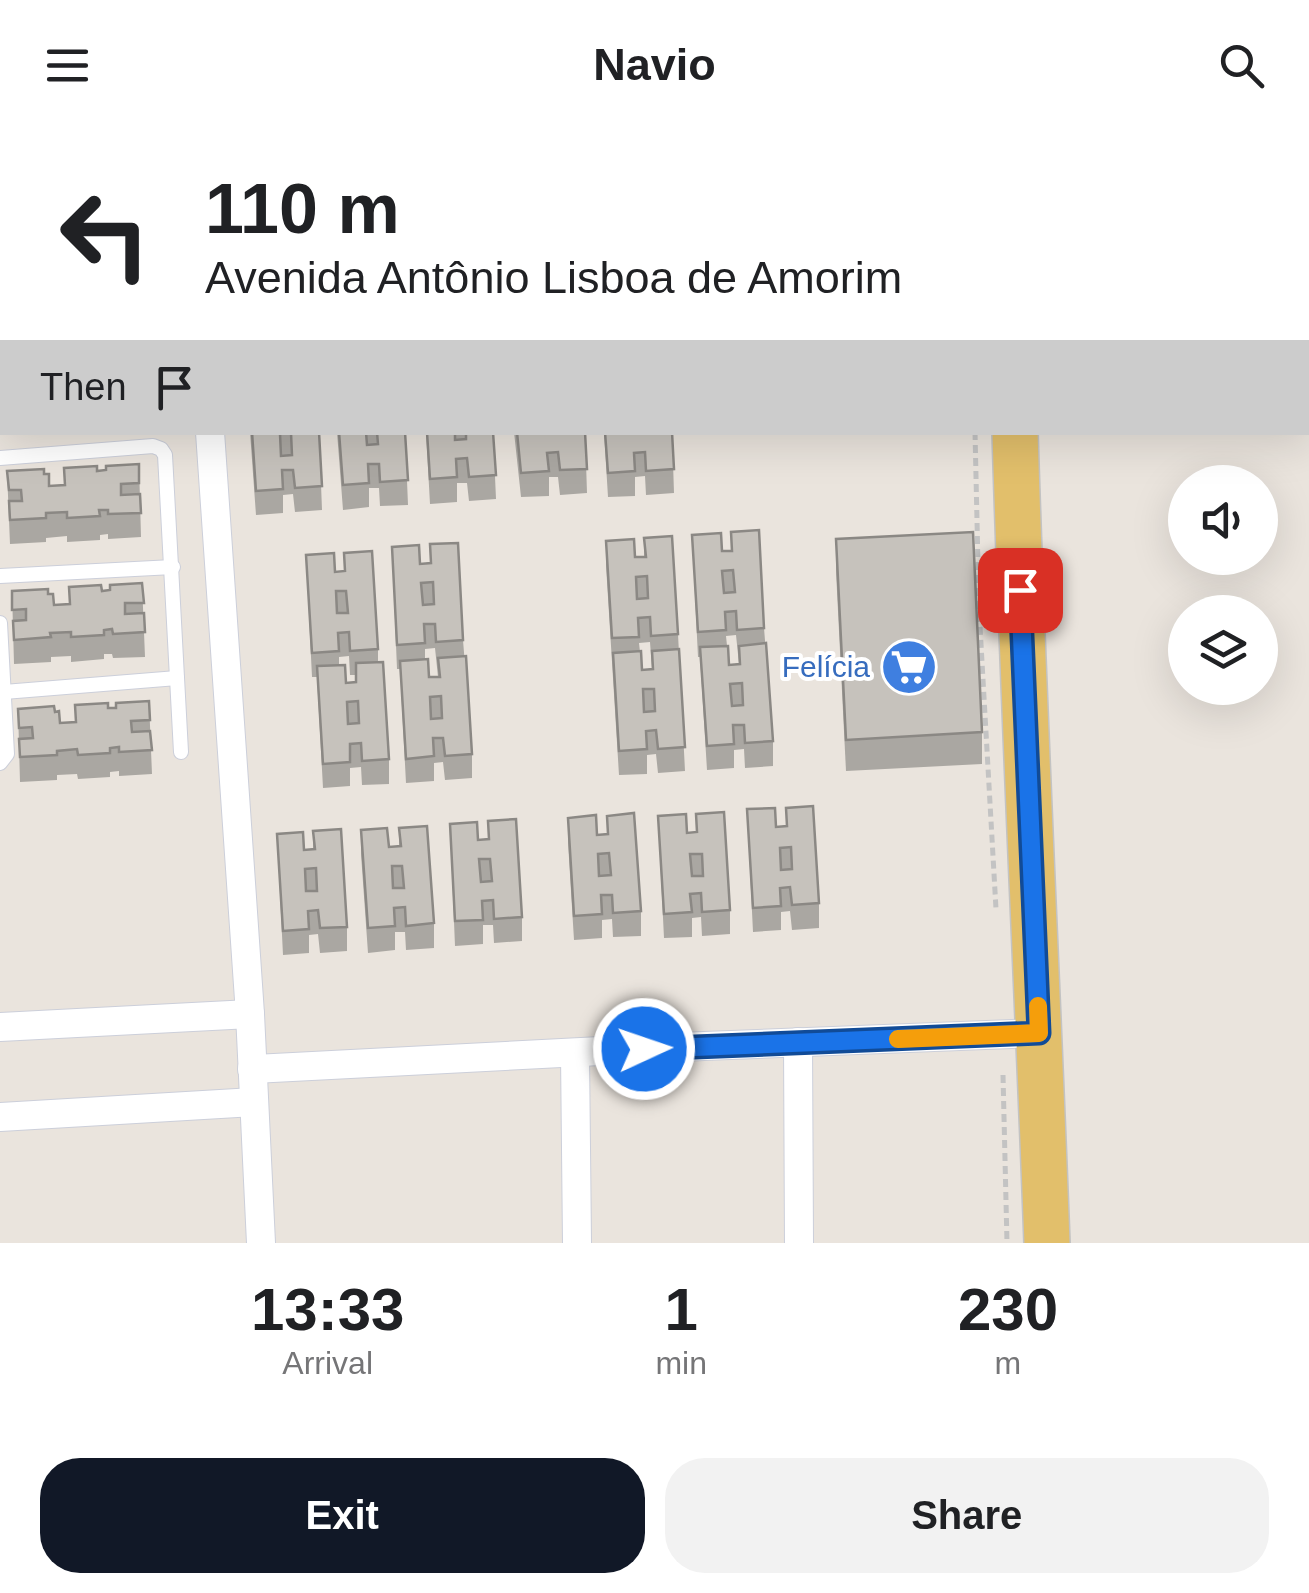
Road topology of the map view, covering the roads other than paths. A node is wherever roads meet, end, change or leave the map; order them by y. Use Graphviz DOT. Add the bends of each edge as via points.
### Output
graph roads {
  1 [pos="210,435"];
  2 [pos="992,435"];
  3 [pos="1015,435"];
  4 [pos="0,458"];
  5 [pos="173,567"];
  6 [pos="0,576"];
  7 [pos="0,623"];
  8 [pos="1,652"];
  9 [pos="177,678"];
  10 [pos="4,692"];
  11 [pos="181,752"];
  12 [pos="0,762"];
  13 [pos="250,1014"];
  14 [pos="0,1027"];
  15 [pos="1018,1034"];
  16 [pos="798,1042"];
  17 [pos="575,1053"];
  18 [pos="252,1069"];
  19 [pos="254,1102"];
  20 [pos="0,1117"];
  21 [pos="262,1243"];
  22 [pos="577,1243"];
  23 [pos="800,1243"];
  24 [pos="1022,1243"];
  25 [pos="1047,1243"];
  1 -- 13 [label="street"];
  2 -- 15 [label="main road"];
  3 -- 15 [label="main road"];
  4 -- 5 [label="lane" via="161,448"];
  5 -- 6 [label="lane"];
  5 -- 9 [label="lane"];
  7 -- 8 [label="lane"];
  8 -- 10 [label="lane"];
  9 -- 10 [label="lane"];
  9 -- 11 [label="lane"];
  10 -- 12 [label="lane" via="8,754"];
  13 -- 14 [label="street"];
  13 -- 18 [label="street"];
  15 -- 16 [label="street"];
  15 -- 24 [label="main road"];
  15 -- 25 [label="main road"];
  16 -- 17 [label="street"];
  16 -- 23 [label="street"];
  17 -- 18 [label="street"];
  17 -- 22 [label="street"];
  18 -- 19 [label="street"];
  19 -- 20 [label="street"];
  19 -- 21 [label="street"];
}
